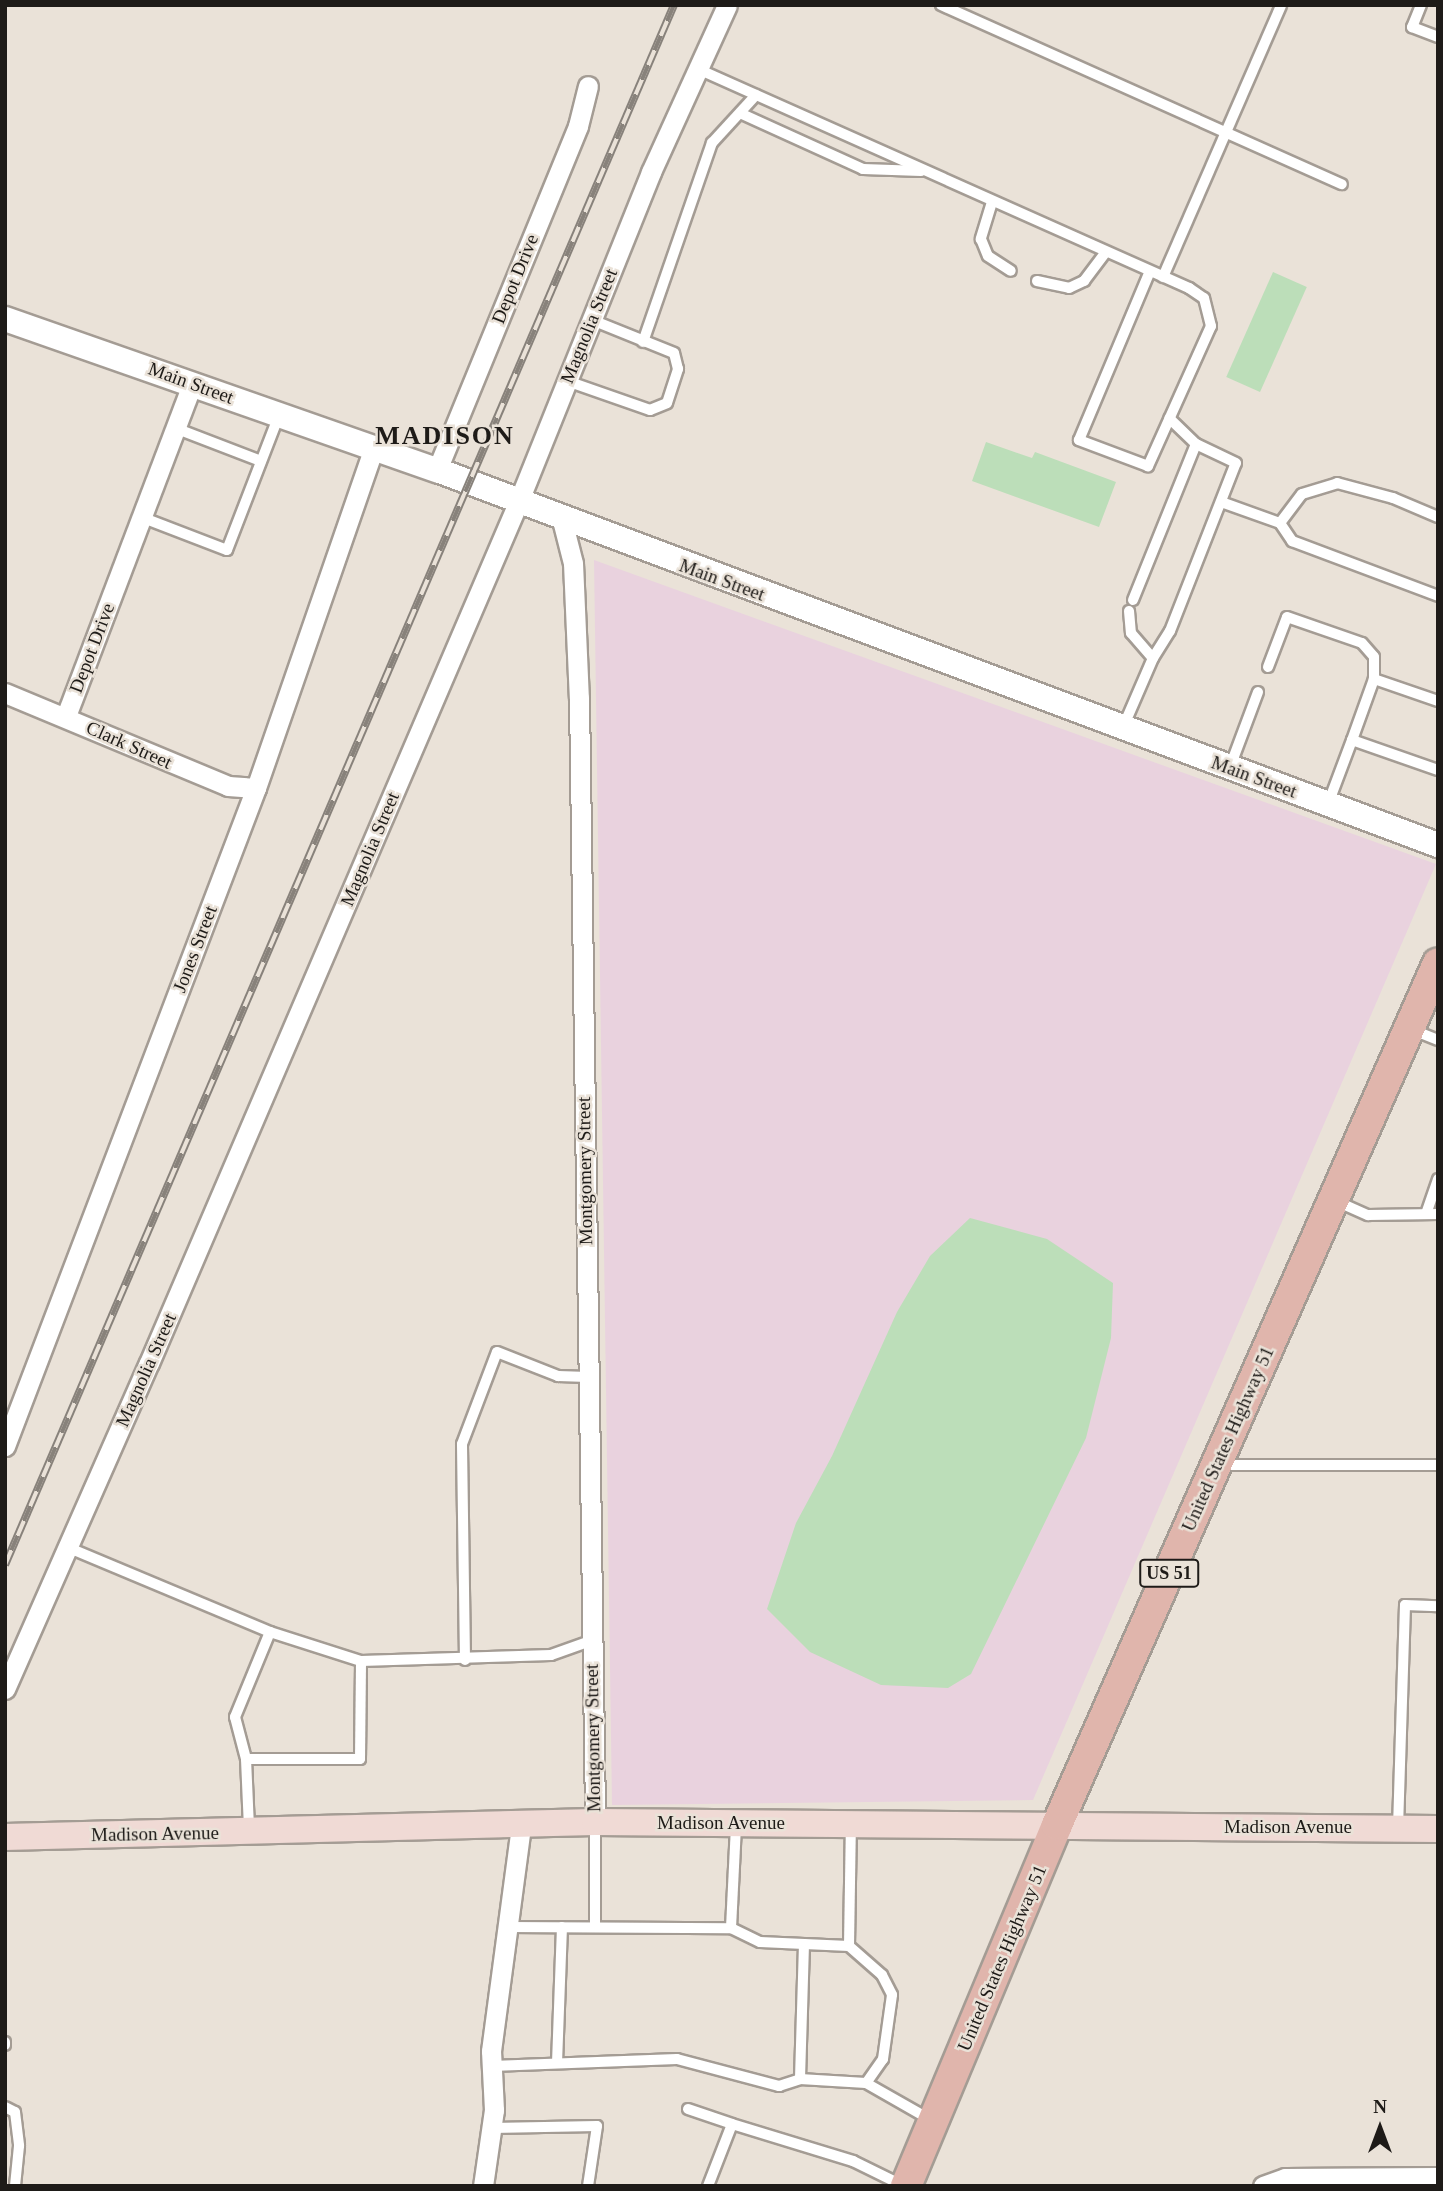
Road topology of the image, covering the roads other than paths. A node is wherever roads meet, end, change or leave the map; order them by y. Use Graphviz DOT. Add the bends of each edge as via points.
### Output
graph roads {
  1 [pos="727,5"];
  2 [pos="941,5"];
  3 [pos="1281,5"];
  4 [pos="1421,5"];
  5 [pos="1438,37"];
  6 [pos="698,69"];
  7 [pos="588,86"];
  8 [pos="756,95"];
  9 [pos="742,114"];
  10 [pos="1226,132"];
  11 [pos="925,171"];
  12 [pos="1342,184"];
  13 [pos="992,202"];
  14 [pos="1106,252"];
  15 [pos="1011,271"];
  16 [pos="1150,271"];
  17 [pos="1163,277"];
  18 [pos="1037,281"];
  19 [pos="5,319"];
  20 [pos="592,320"];
  21 [pos="643,342"];
  22 [pos="567,382"];
  23 [pos="192,384"];
  24 [pos="279,415"];
  25 [pos="1169,418"];
  26 [pos="174,427"];
  27 [pos="1196,444"];
  28 [pos="374,448"];
  29 [pos="261,461"];
  30 [pos="437,470"];
  31 [pos="518,503"];
  32 [pos="1224,503"];
  33 [pos="141,517"];
  34 [pos="1438,517"];
  35 [pos="562,520"];
  36 [pos="1280,523"];
  37 [pos="1438,596"];
  38 [pos="1133,600"];
  39 [pos="1129,611"];
  40 [pos="1153,658"];
  41 [pos="1268,667"];
  42 [pos="1374,679"];
  43 [pos="1258,692"];
  44 [pos="5,693"];
  45 [pos="1438,701"];
  46 [pos="66,716"];
  47 [pos="1123,729"];
  48 [pos="1352,740"];
  49 [pos="1230,768"];
  50 [pos="1438,770"];
  51 [pos="256,788"];
  52 [pos="1328,805"];
  53 [pos="1438,845"];
  54 [pos="1438,963"];
  55 [pos="1409,1028"];
  56 [pos="1438,1040"];
  57 [pos="1438,1179"];
  58 [pos="1333,1200"];
  59 [pos="1426,1214"];
  60 [pos="1438,1214"];
  61 [pos="588,1377"];
  62 [pos="5,1446"];
  63 [pos="1216,1465"];
  64 [pos="1438,1465"];
  65 [pos="67,1547"];
  66 [pos="1438,1606"];
  67 [pos="270,1632"];
  68 [pos="590,1641"];
  69 [pos="465,1660"];
  70 [pos="361,1661"];
  71 [pos="5,1689"];
  72 [pos="246,1759"];
  73 [pos="595,1822"];
  74 [pos="736,1823"];
  75 [pos="850,1824"];
  76 [pos="1058,1825"];
  77 [pos="521,1826"];
  78 [pos="1398,1828"];
  79 [pos="1438,1829"];
  80 [pos="249,1832"];
  81 [pos="5,1837"];
  82 [pos="508,1927"];
  83 [pos="562,1927"];
  84 [pos="594,1927"];
  85 [pos="731,1928"];
  86 [pos="804,1944"];
  87 [pos="849,1946"];
  88 [pos="557,2063"];
  89 [pos="492,2066"];
  90 [pos="800,2079"];
  91 [pos="866,2083"];
  92 [pos="5,2107"];
  93 [pos="688,2109"];
  94 [pos="933,2121"];
  95 [pos="732,2124"];
  96 [pos="492,2128"];
  97 [pos="1438,2177"];
  98 [pos="15,2186"];
  99 [pos="483,2186"];
  100 [pos="588,2186"];
  101 [pos="708,2186"];
  102 [pos="904,2186"];
  103 [pos="1263,2186"];
  1 -- 6 [label="street, Magnolia Street"];
  2 -- 10 [label="lane"];
  3 -- 10 [label="lane"];
  4 -- 5 [label="lane" via="1412,27"];
  6 -- 8 [label="lane"];
  6 -- 20 [label="street, Magnolia Street"];
  7 -- 30 [label="street, Depot Drive" via="578,126"];
  8 -- 9 [label="lane"];
  8 -- 11 [label="lane"];
  9 -- 11 [label="lane" via="869,171"];
  9 -- 21 [label="lane" via="712,143"];
  10 -- 12 [label="lane"];
  10 -- 17 [label="lane"];
  11 -- 13 [label="lane"];
  13 -- 14 [label="lane"];
  13 -- 15 [label="lane" via="981,239 988,256"];
  14 -- 16 [label="lane"];
  14 -- 18 [label="lane" via="1084,281 1069,288"];
  16 -- 17 [label="lane"];
  16 -- 25 [label="lane" via="1079,440 1148,466"];
  17 -- 25 [label="lane" via="1204,298 1211,326"];
  19 -- 23 [label="street, Main Street"];
  20 -- 21 [label="lane"];
  20 -- 22 [label="street, Magnolia Street"];
  21 -- 22 [label="lane" via="674,353 678,361 661,409 650,410"];
  22 -- 31 [label="street, Magnolia Street"];
  23 -- 24 [label="street, Main Street"];
  23 -- 26 [label="street, Depot Drive"];
  24 -- 28 [label="street, Main Street"];
  24 -- 29 [label="lane"];
  25 -- 27 [label="lane"];
  26 -- 29 [label="lane"];
  26 -- 33 [label="street, Depot Drive"];
  27 -- 32 [label="lane" via="1236,463"];
  27 -- 38 [label="lane"];
  28 -- 30 [label="street, Main Street"];
  28 -- 51 [label="street, Jones Street"];
  29 -- 33 [label="lane" via="227,550"];
  30 -- 31 [label="street, Main Street"];
  31 -- 35 [label="street, Main Street"];
  31 -- 65 [label="street, Magnolia Street"];
  32 -- 36 [label="lane"];
  32 -- 40 [label="lane" via="1170,631"];
  33 -- 46 [label="street, Depot Drive"];
  34 -- 36 [label="lane" via="1393,498 1337,483 1302,494"];
  35 -- 47 [label="street, Main Street"];
  35 -- 61 [label="street, Montgomery Street" via="573,563 579,698"];
  36 -- 37 [label="lane" via="1292,541"];
  39 -- 40 [label="lane" via="1131,634"];
  40 -- 47 [label="lane"];
  41 -- 42 [label="lane" via="1287,617 1362,643 1374,657"];
  42 -- 45 [label="lane"];
  42 -- 48 [label="lane"];
  43 -- 49 [label="lane"];
  44 -- 46 [label="street, Clark Street"];
  46 -- 51 [label="street, Clark Street" via="229,786"];
  47 -- 49 [label="street, Main Street"];
  48 -- 50 [label="lane"];
  48 -- 52 [label="lane"];
  49 -- 52 [label="street, Main Street"];
  51 -- 62 [label="street, Jones Street"];
  52 -- 53 [label="street, Main Street"];
  54 -- 55 [label="main road, United States Highway 51 / US 51"];
  55 -- 56 [label="lane"];
  55 -- 58 [label="main road, United States Highway 51 / US 51"];
  57 -- 59 [label="lane"];
  58 -- 59 [label="lane" via="1368,1215"];
  58 -- 63 [label="main road, United States Highway 51 / US 51"];
  59 -- 60 [label="lane"];
  61 -- 68 [label="street, Montgomery Street"];
  61 -- 69 [label="lane" via="558,1376 497,1352 462,1444"];
  63 -- 64 [label="lane"];
  63 -- 76 [label="main road, United States Highway 51 / US 51"];
  65 -- 67 [label="lane"];
  65 -- 71 [label="street, Magnolia Street"];
  66 -- 78 [label="lane" via="1405,1605"];
  67 -- 70 [label="lane"];
  67 -- 72 [label="lane" via="236,1717"];
  68 -- 69 [label="lane" via="551,1655"];
  68 -- 73 [label="street, Montgomery Street"];
  69 -- 70 [label="lane"];
  70 -- 72 [label="lane" via="360,1759"];
  72 -- 80 [label="lane"];
  73 -- 74 [label="main road, Madison Avenue"];
  73 -- 77 [label="main road, Madison Avenue"];
  73 -- 84 [label="lane"];
  74 -- 75 [label="main road, Madison Avenue"];
  74 -- 85 [label="lane"];
  75 -- 76 [label="main road, Madison Avenue"];
  75 -- 87 [label="lane"];
  76 -- 78 [label="main road, Madison Avenue"];
  76 -- 94 [label="main road, United States Highway 51 / US 51"];
  77 -- 80 [label="main road, Madison Avenue"];
  77 -- 82 [label="street"];
  78 -- 79 [label="main road, Madison Avenue"];
  80 -- 81 [label="main road, Madison Avenue"];
  82 -- 83 [label="lane"];
  82 -- 89 [label="street"];
  83 -- 84 [label="lane"];
  83 -- 88 [label="lane"];
  84 -- 85 [label="lane"];
  85 -- 86 [label="lane" via="760,1942"];
  86 -- 87 [label="lane"];
  86 -- 90 [label="lane"];
  87 -- 91 [label="lane" via="882,1975 892,1995 883,2059"];
  88 -- 89 [label="lane"];
  88 -- 90 [label="lane" via="677,2059 779,2086"];
  89 -- 96 [label="street"];
  90 -- 91 [label="lane"];
  91 -- 94 [label="lane"];
  92 -- 98 [label="lane" via="15,2112 19,2146"];
  93 -- 95 [label="lane"];
  94 -- 102 [label="main road, United States Highway 51 / US 51"];
  95 -- 101 [label="lane"];
  95 -- 102 [label="lane" via="853,2161"];
  96 -- 99 [label="street"];
  96 -- 100 [label="lane" via="597,2126"];
  97 -- 103 [label="street" via="1284,2178"];
}
